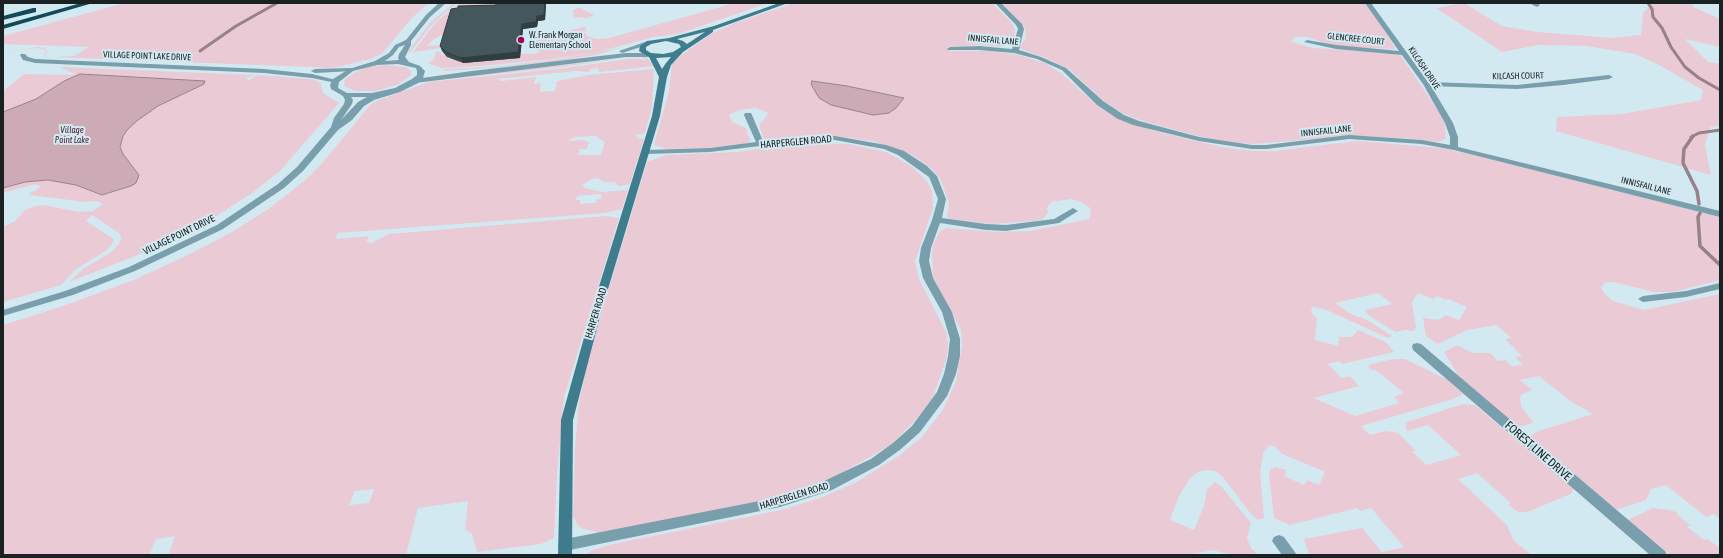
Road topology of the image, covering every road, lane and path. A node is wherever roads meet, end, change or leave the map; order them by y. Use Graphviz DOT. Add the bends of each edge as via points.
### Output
graph roads {
  1 [pos="89,3"];
  2 [pos="443,3"];
  3 [pos="785,3"];
  4 [pos="998,3"];
  5 [pos="1368,3"];
  6 [pos="42,7"];
  7 [pos="3,18"];
  8 [pos="3,27"];
  9 [pos="716,27"];
  10 [pos="672,39"];
  11 [pos="408,41"];
  12 [pos="1307,42"];
  13 [pos="645,44"];
  14 [pos="950,48"];
  15 [pos="682,50"];
  16 [pos="1015,51"];
  17 [pos="1403,53"];
  18 [pos="23,55"];
  19 [pos="650,55"];
  20 [pos="587,60"];
  21 [pos="407,62"];
  22 [pos="377,63"];
  23 [pos="351,70"];
  24 [pos="273,71"];
  25 [pos="421,71"];
  26 [pos="472,72"];
  27 [pos="663,76"];
  28 [pos="1609,77"];
  29 [pos="336,81"];
  30 [pos="415,81"];
  31 [pos="1426,84"];
  32 [pos="386,93"];
  33 [pos="346,95"];
  34 [pos="748,115"];
  35 [pos="335,128"];
  36 [pos="761,145"];
  37 [pos="1454,148"];
  38 [pos="646,152"];
  39 [pos="1073,211"];
  40 [pos="1720,214"];
  41 [pos="937,220"];
  42 [pos="1720,286"];
  43 [pos="1643,299"];
  44 [pos="3,313"];
  45 [pos="1417,347"];
  46 [pos="1279,541"];
  47 [pos="565,550"];
  48 [pos="1290,555"];
  49 [pos="1660,555"];
  1 -- 8 [label="highway"];
  2 -- 11 [label="street" via="428,16"];
  3 -- 9 [label="main road, HARPER ROAD"];
  4 -- 16 [label="street" via="1021,29"];
  5 -- 17 [label="street, KILCASH DRIVE"];
  6 -- 7 [label="highway"];
  9 -- 10 [label="main road, HARPER ROAD"];
  9 -- 15 [label="main road, HARPER ROAD"];
  10 -- 13 [label="main road, HARPER ROAD"];
  10 -- 15 [label="main road" via="684,44"];
  11 -- 21 [label="street" via="408,46 402,54 402,58"];
  11 -- 22 [label="street" via="397,46 391,54"];
  12 -- 17 [label="street, GLENCREE COURT"];
  13 -- 19 [label="main road" via="642,51"];
  13 -- 20 [label="street"];
  14 -- 16 [label="street, INNISFAIL LANE"];
  15 -- 19 [label="main road" via="669,56"];
  15 -- 27 [label="main road, HARPER ROAD" via="668,64"];
  16 -- 37 [label="street, INNISFAIL LANE" via="1039,58 1064,70 1100,103 1121,116 1136,123 1199,140 1266,147 1349,137 1378,138"];
  17 -- 31 [label="street, KILCASH DRIVE"];
  18 -- 24 [label="street, VILLAGE POINT LAKE DRIVE" via="25,59 35,61"];
  19 -- 20 [label="street"];
  19 -- 27 [label="main road"];
  20 -- 26 [label="street"];
  21 -- 22 [label="street"];
  21 -- 25 [label="street"];
  22 -- 23 [label="street"];
  23 -- 24 [label="street, VILLAGE POINT LAKE DRIVE"];
  23 -- 29 [label="street"];
  24 -- 29 [label="street, VILLAGE POINT LAKE DRIVE"];
  25 -- 26 [label="street"];
  25 -- 30 [label="street"];
  26 -- 30 [label="street"];
  27 -- 38 [label="main road, HARPER ROAD" via="660,100"];
  28 -- 31 [label="street, KILCASH COURT" via="1517,86"];
  29 -- 33 [label="street" via="335,89"];
  30 -- 32 [label="street, VILLAGE POINT DRIVE"];
  31 -- 37 [label="street, KILCASH DRIVE" via="1449,124 1454,137"];
  32 -- 33 [label="street"];
  32 -- 35 [label="street, VILLAGE POINT DRIVE" via="361,104 349,118"];
  33 -- 35 [label="street, VILLAGE POINT DRIVE" via="348,104 338,118"];
  34 -- 36 [label="street"];
  35 -- 44 [label="street, VILLAGE POINT DRIVE" via="300,169 281,186 220,227 132,269 69,293"];
  36 -- 38 [label="street, HARPERGLEN ROAD"];
  36 -- 41 [label="street, HARPERGLEN ROAD" via="801,139 835,138 870,143 901,153 933,176 939,187 942,199"];
  37 -- 40 [label="street, INNISFAIL LANE"];
  38 -- 47 [label="main road, HARPER ROAD" via="593,324 567,420"];
  39 -- 41 [label="street" via="1056,221 1006,228 986,228"];
  41 -- 47 [label="street, HARPERGLEN ROAD" via="924,260 928,278 952,326 955,339 954,356 950,374 939,399 916,429 897,446 875,462 819,490 786,500"];
  42 -- 43 [label="street" via="1686,294"];
  45 -- 49 [label="street, FOREST LINE DRIVE"];
  46 -- 48 [label="street"];
}
